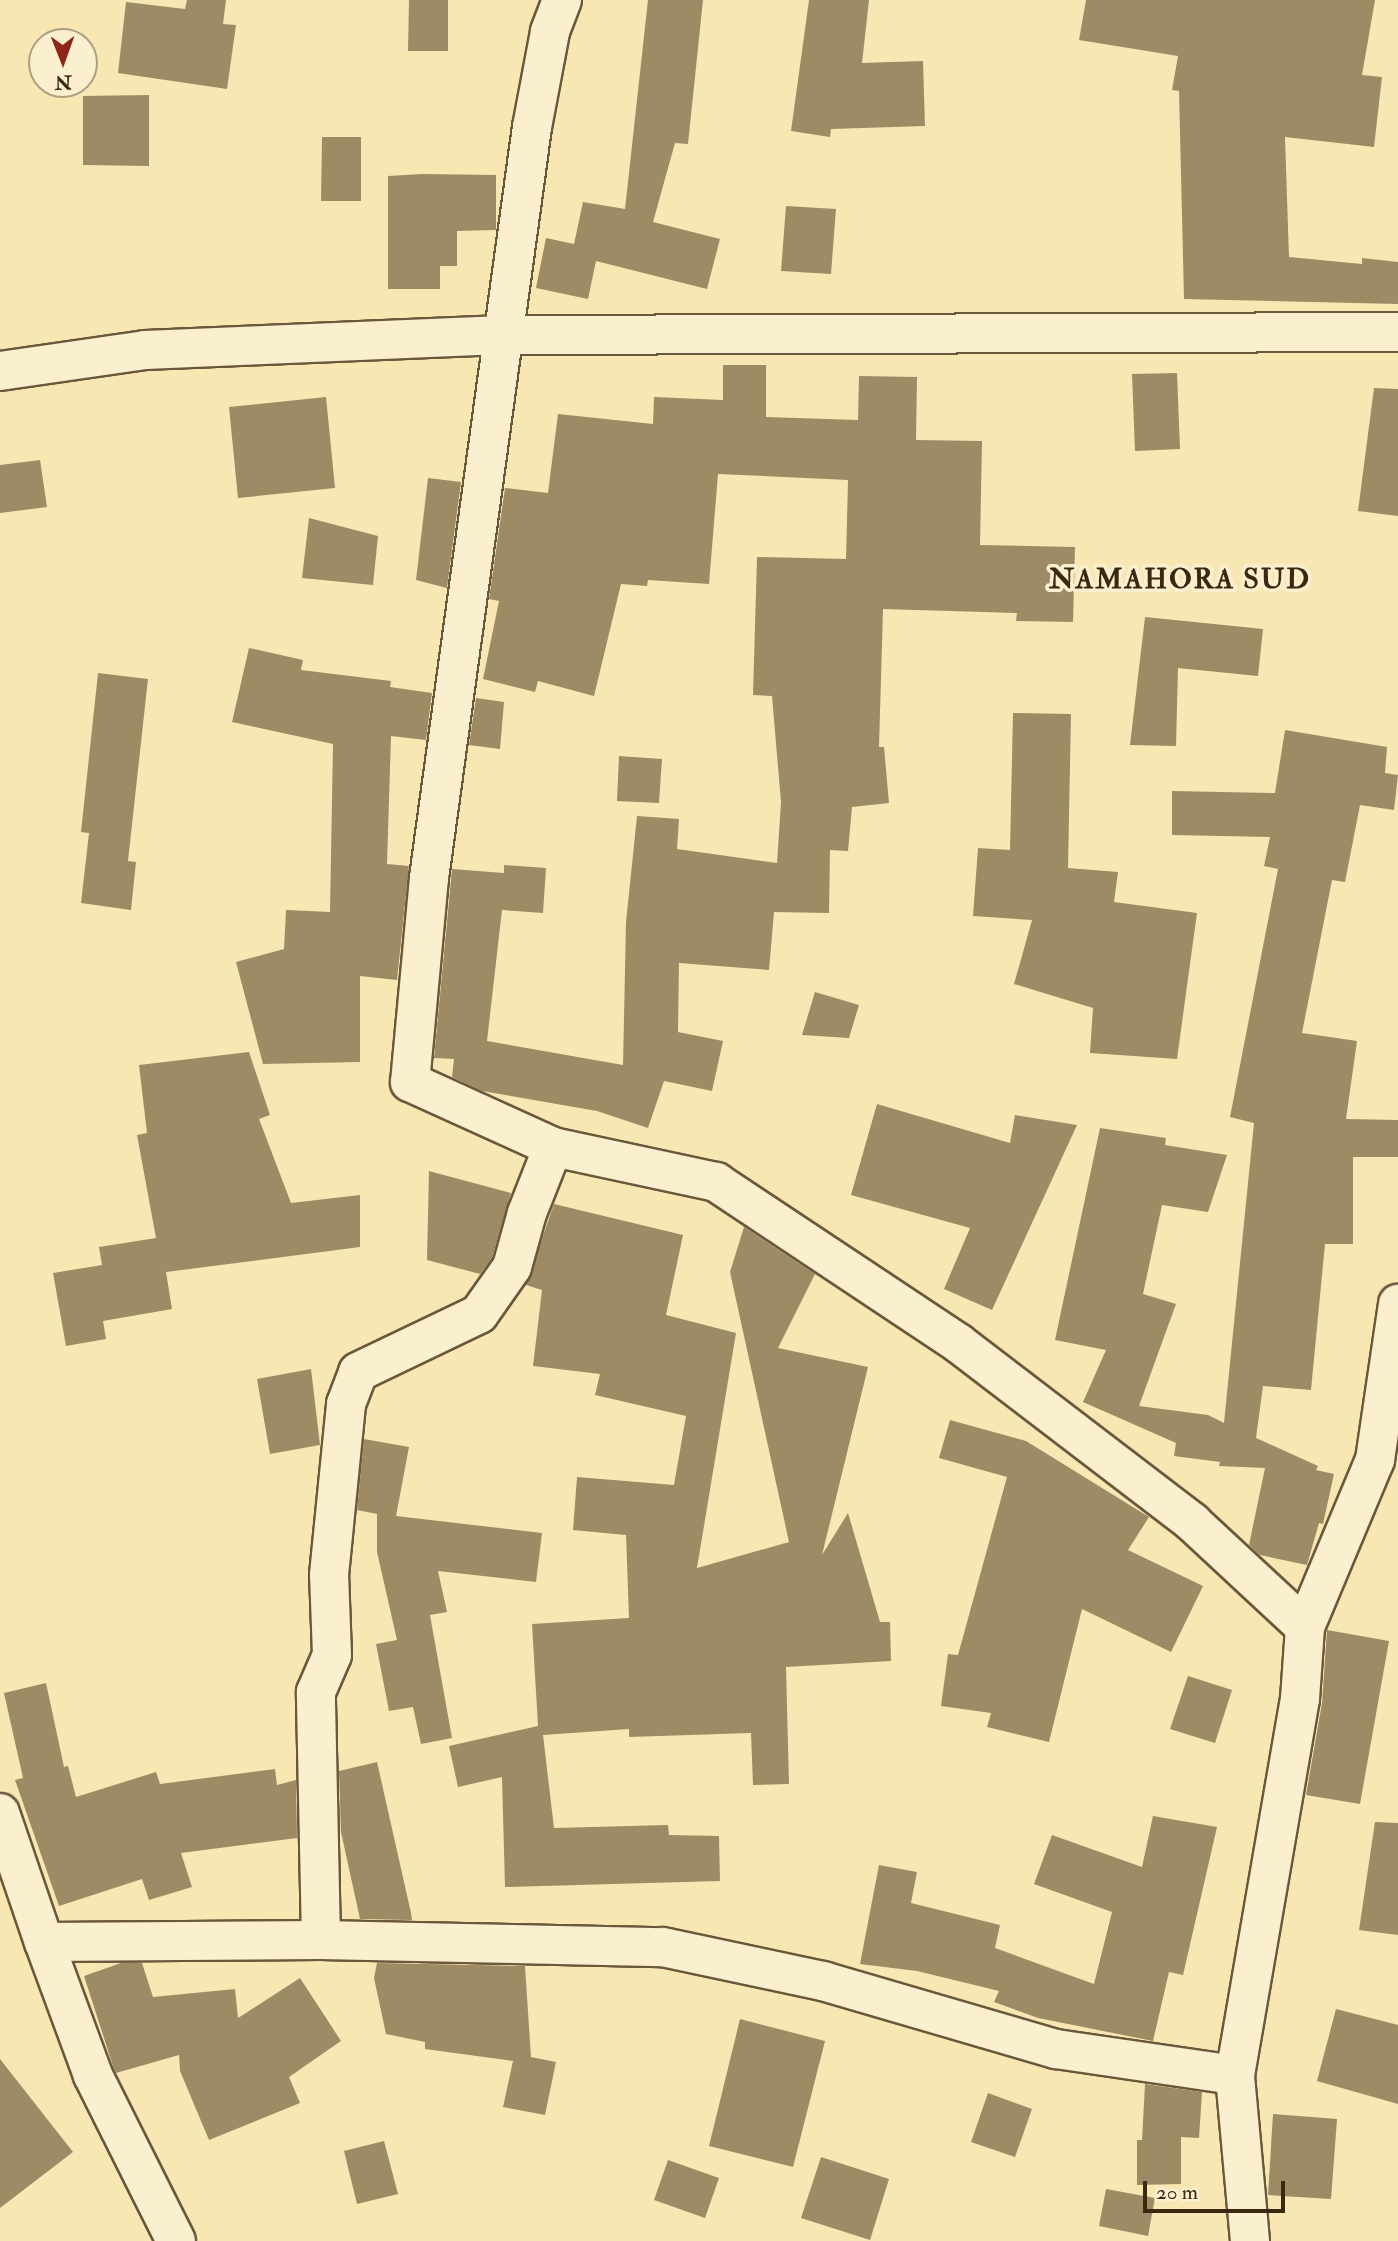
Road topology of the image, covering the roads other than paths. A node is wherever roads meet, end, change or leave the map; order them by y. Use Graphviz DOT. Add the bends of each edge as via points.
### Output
graph roads {
  1 [pos="562,0"];
  2 [pos="1398,332"];
  3 [pos="506,335"];
  4 [pos="0,372"];
  5 [pos="553,1147"];
  6 [pos="1398,1304"];
  7 [pos="1305,1627"];
  8 [pos="0,1813"];
  9 [pos="321,1940"];
  10 [pos="44,1942"];
  11 [pos="1235,2076"];
  12 [pos="176,2241"];
  13 [pos="1251,2241"];
  1 -- 3 [label="street" via="550,32 533,127"];
  2 -- 3 [label="street"];
  3 -- 4 [label="street" via="145,350"];
  3 -- 5 [label="street" via="429,878 410,1082"];
  5 -- 7 [label="street" via="716,1182 969,1351 1192,1522"];
  5 -- 9 [label="street" via="512,1267 480,1314 358,1372 346,1404 329,1575 332,1655 316,1692"];
  6 -- 7 [label="street" via="1375,1460"];
  7 -- 11 [label="street" via="1300,1699"];
  8 -- 10 [label="street"];
  9 -- 10 [label="street"];
  9 -- 11 [label="street" via="663,1947 822,1981 1056,2049"];
  10 -- 12 [label="street" via="93,2075"];
  11 -- 13 [label="street"];
}
